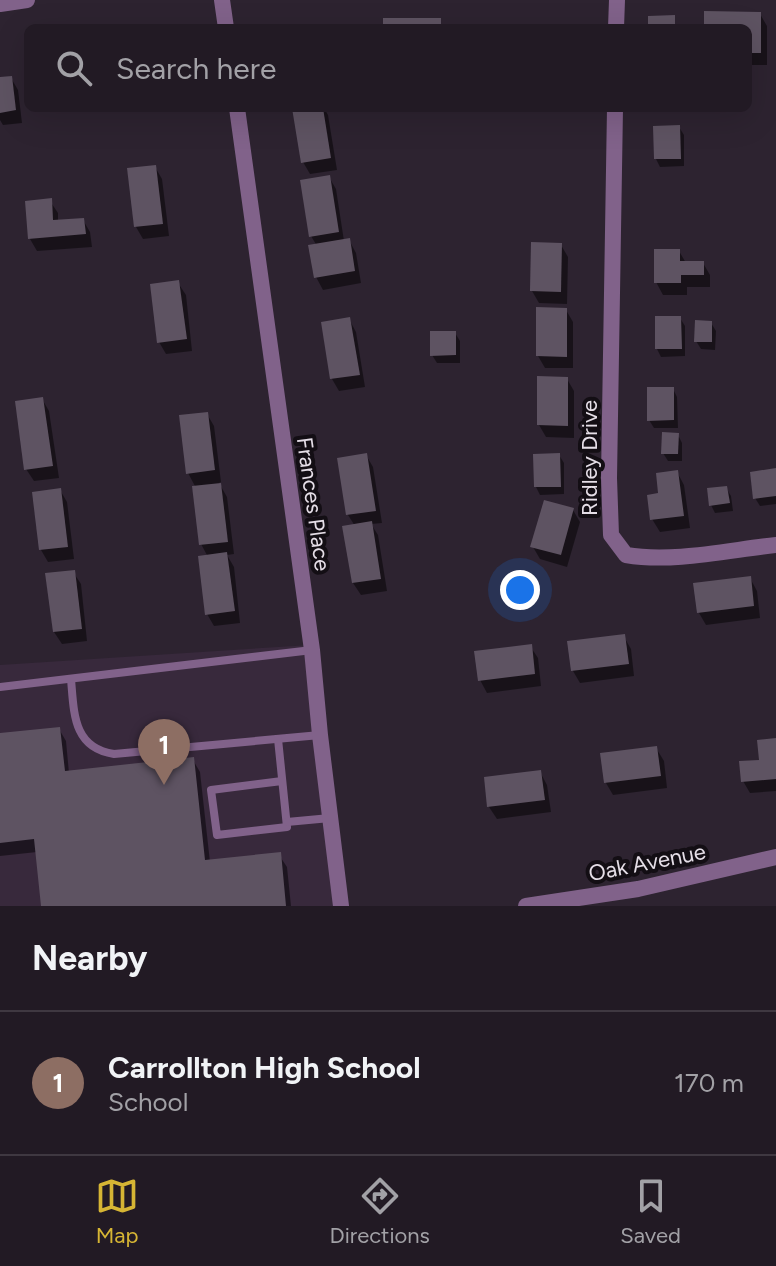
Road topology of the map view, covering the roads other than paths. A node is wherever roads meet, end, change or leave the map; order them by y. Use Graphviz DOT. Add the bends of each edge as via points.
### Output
graph roads {
  1 [pos="27,0"];
  2 [pos="222,0"];
  3 [pos="617,0"];
  4 [pos="0,4"];
  5 [pos="225,24"];
  6 [pos="616,24"];
  7 [pos="238,112"];
  8 [pos="615,112"];
  9 [pos="776,545"];
  10 [pos="312,650"];
  11 [pos="71,679"];
  12 [pos="0,687"];
  13 [pos="320,735"];
  14 [pos="278,739"];
  15 [pos="282,781"];
  16 [pos="330,818"];
  17 [pos="287,822"];
  18 [pos="776,857"];
  19 [pos="341,906"];
  20 [pos="526,906"];
  1 -- 4 [label="street"];
  2 -- 5 [label="street"];
  3 -- 6 [label="street"];
  7 -- 10 [label="street, Frances Place"];
  8 -- 9 [label="street, Ridley Drive" via="611,535 626,555 644,558"];
  10 -- 11 [label="lane"];
  10 -- 13 [label="street, Frances Place"];
  11 -- 12 [label="lane"];
  11 -- 14 [label="lane" via="75,721 100,752"];
  13 -- 14 [label="lane"];
  13 -- 16 [label="street, Frances Place"];
  14 -- 15 [label="lane"];
  15 -- 17 [label="lane"];
  15 -- 17 [label="lane" via="211,790 217,835 287,827"];
  16 -- 17 [label="lane"];
  16 -- 19 [label="street, Frances Place"];
  18 -- 20 [label="street, Oak Avenue" via="638,889"];
}
